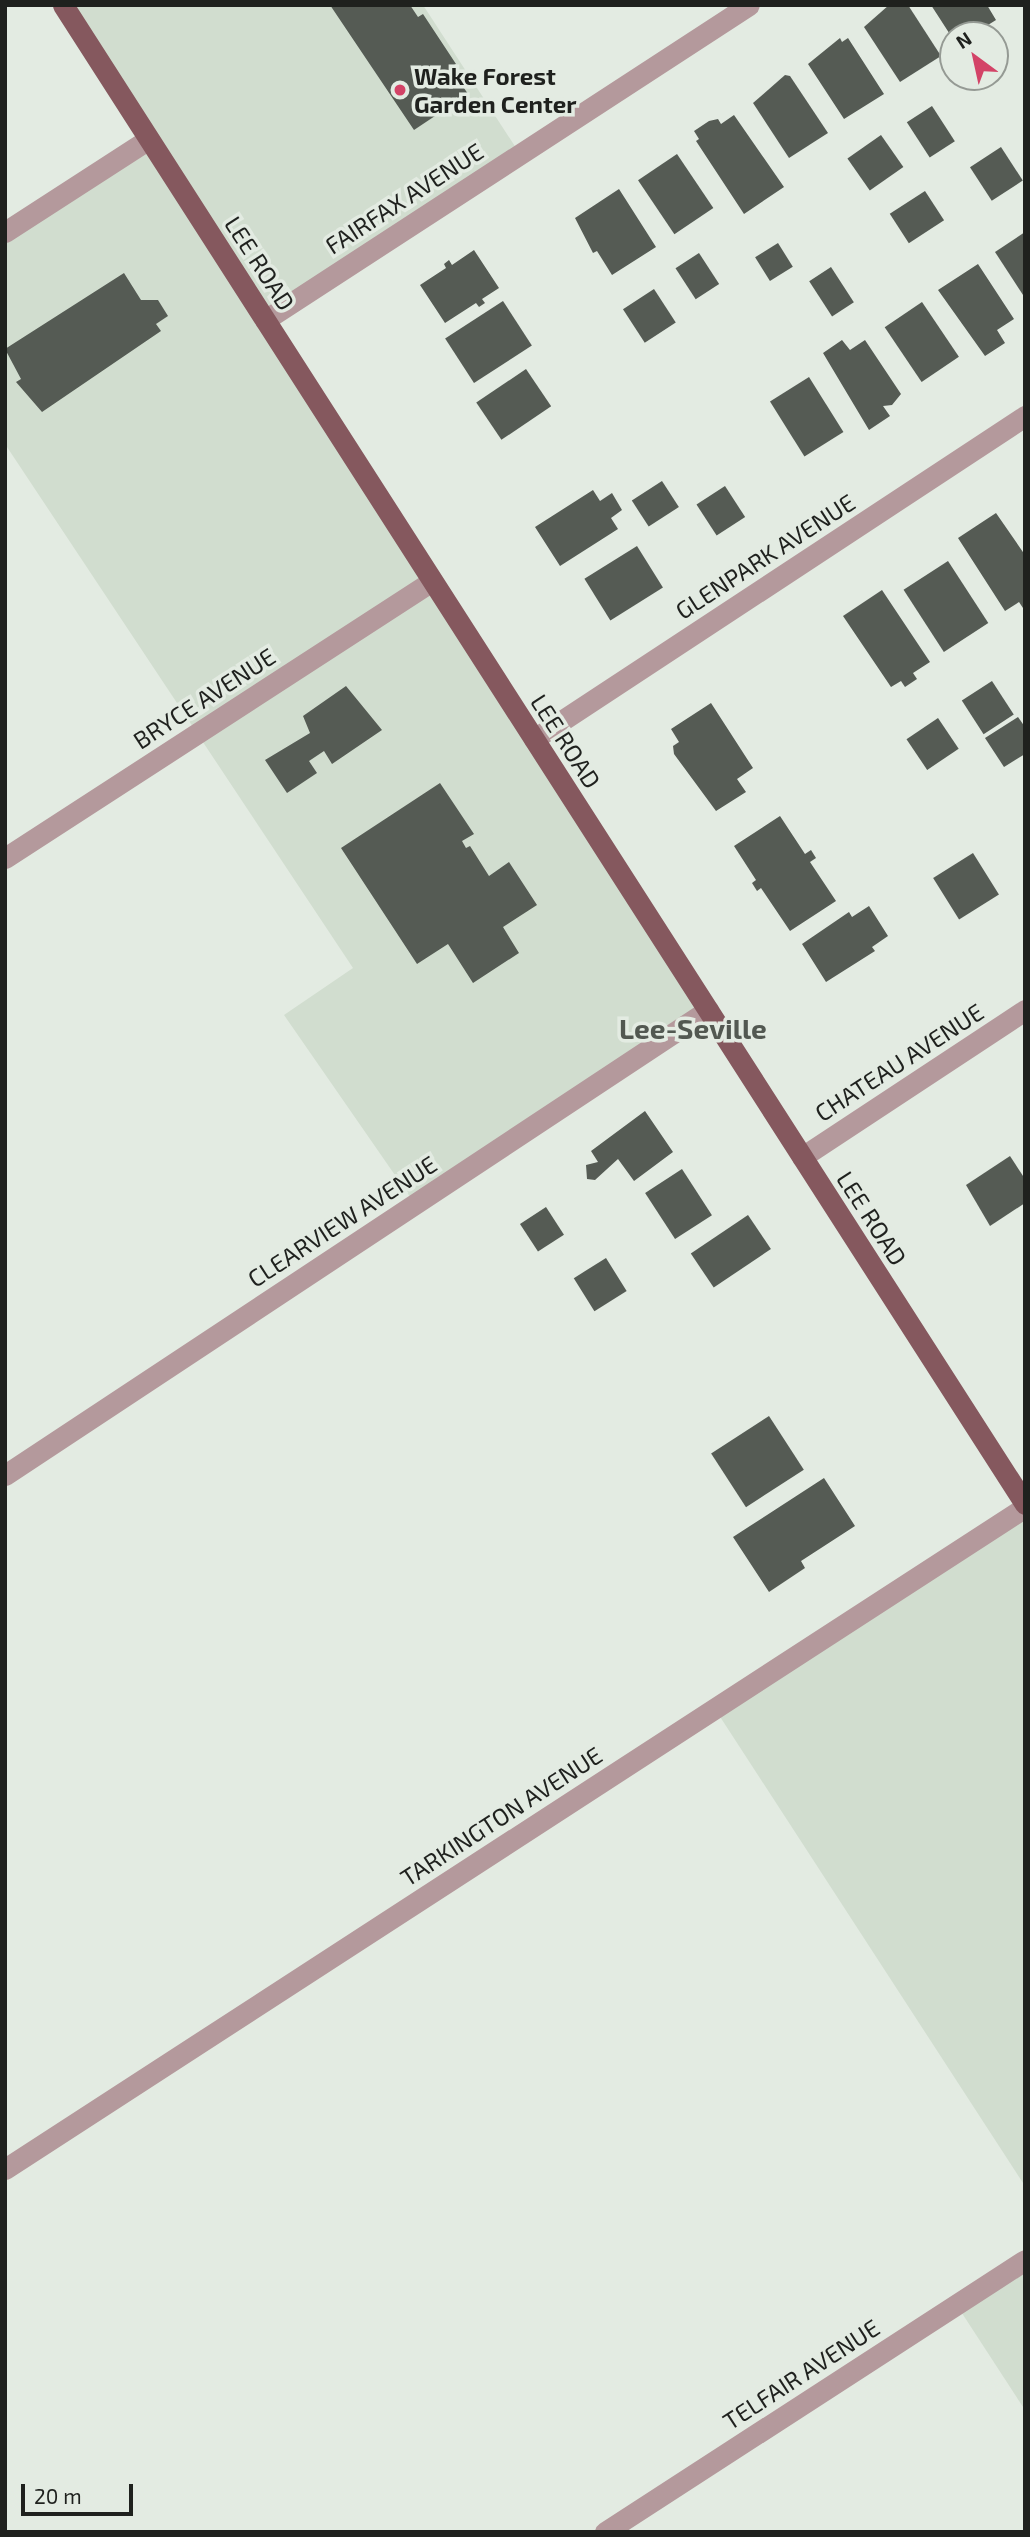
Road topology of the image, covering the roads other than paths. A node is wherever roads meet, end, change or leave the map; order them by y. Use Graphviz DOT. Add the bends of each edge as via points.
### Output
graph roads {
  1 [pos="63,5"];
  2 [pos="749,5"];
  3 [pos="149,139"];
  4 [pos="5,233"];
  5 [pos="265,320"];
  6 [pos="1025,416"];
  7 [pos="432,581"];
  8 [pos="534,739"];
  9 [pos="5,858"];
  10 [pos="708,1010"];
  11 [pos="1025,1010"];
  12 [pos="802,1157"];
  13 [pos="5,1475"];
  14 [pos="1025,1506"];
  15 [pos="5,2169"];
  16 [pos="1025,2260"];
  17 [pos="605,2532"];
  1 -- 3 [label="main road, LEE ROAD"];
  2 -- 5 [label="street, FAIRFAX AVENUE"];
  3 -- 4 [label="street"];
  3 -- 5 [label="main road, LEE ROAD"];
  5 -- 7 [label="main road, LEE ROAD"];
  6 -- 8 [label="street, GLENPARK AVENUE"];
  7 -- 8 [label="main road, LEE ROAD"];
  7 -- 9 [label="street, BRYCE AVENUE"];
  8 -- 10 [label="main road, LEE ROAD"];
  10 -- 12 [label="main road, LEE ROAD"];
  10 -- 13 [label="street, CLEARVIEW AVENUE"];
  11 -- 12 [label="street, CHATEAU AVENUE"];
  12 -- 14 [label="main road, LEE ROAD"];
  14 -- 15 [label="street, TARKINGTON AVENUE"];
  16 -- 17 [label="street, TELFAIR AVENUE"];
}
